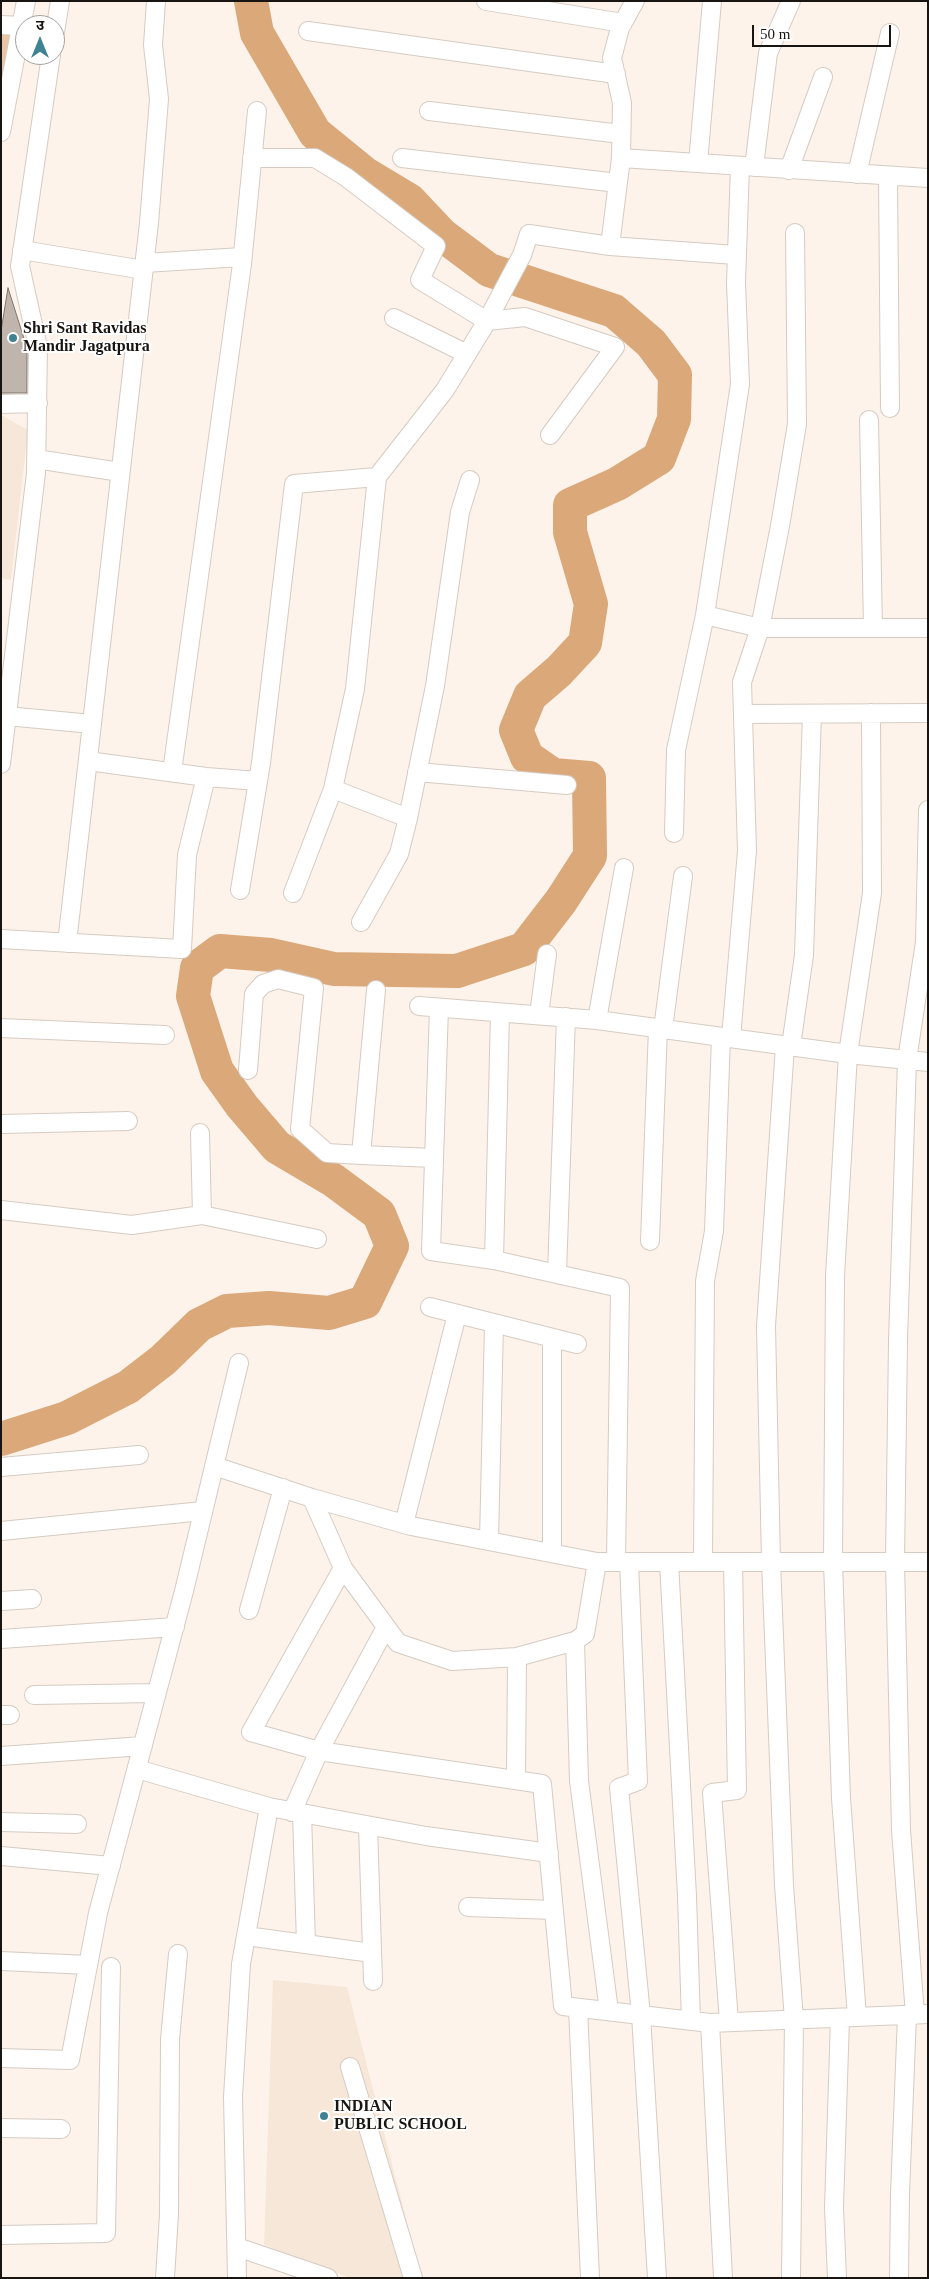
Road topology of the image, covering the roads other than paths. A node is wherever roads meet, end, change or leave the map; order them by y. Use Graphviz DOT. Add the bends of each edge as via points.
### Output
graph roads {
  1 [pos="26,1"];
  2 [pos="60,1"];
  3 [pos="156,1"];
  4 [pos="486,1"];
  5 [pos="636,1"];
  6 [pos="712,1"];
  7 [pos="791,1"];
  8 [pos="24,15"];
  9 [pos="58,15"];
  10 [pos="623,23"];
  11 [pos="1,25"];
  12 [pos="15,26"];
  13 [pos="308,31"];
  14 [pos="890,33"];
  15 [pos="15,61"];
  16 [pos="50,65"];
  17 [pos="616,74"];
  18 [pos="823,77"];
  19 [pos="257,111"];
  20 [pos="429,111"];
  21 [pos="1,132"];
  22 [pos="621,134"];
  23 [pos="252,158"];
  24 [pos="402,158"];
  25 [pos="621,158"];
  26 [pos="698,163"];
  27 [pos="747,167"];
  28 [pos="789,170"];
  29 [pos="857,174"];
  30 [pos="888,176"];
  31 [pos="928,178"];
  32 [pos="618,183"];
  33 [pos="795,234"];
  34 [pos="610,246"];
  35 [pos="22,250"];
  36 [pos="736,255"];
  37 [pos="242,257"];
  38 [pos="144,267"];
  39 [pos="394,318"];
  40 [pos="487,321"];
  41 [pos="467,354"];
  42 [pos="38,403"];
  43 [pos="1,404"];
  44 [pos="890,408"];
  45 [pos="869,420"];
  46 [pos="550,435"];
  47 [pos="36,459"];
  48 [pos="120,472"];
  49 [pos="377,477"];
  50 [pos="470,480"];
  51 [pos="705,614"];
  52 [pos="760,628"];
  53 [pos="873,628"];
  54 [pos="928,628"];
  55 [pos="872,713"];
  56 [pos="928,713"];
  57 [pos="743,714"];
  58 [pos="812,714"];
  59 [pos="7,716"];
  60 [pos="92,724"];
  61 [pos="88,761"];
  62 [pos="1,764"];
  63 [pos="172,772"];
  64 [pos="417,772"];
  65 [pos="206,777"];
  66 [pos="258,782"];
  67 [pos="567,785"];
  68 [pos="333,789"];
  69 [pos="928,810"];
  70 [pos="408,818"];
  71 [pos="674,833"];
  72 [pos="624,868"];
  73 [pos="684,876"];
  74 [pos="240,890"];
  75 [pos="293,894"];
  76 [pos="361,922"];
  77 [pos="1,939"];
  78 [pos="67,943"];
  79 [pos="547,954"];
  80 [pos="376,990"];
  81 [pos="419,1006"];
  82 [pos="439,1008"];
  83 [pos="500,1012"];
  84 [pos="539,1015"];
  85 [pos="566,1017"];
  86 [pos="598,1020"];
  87 [pos="1,1028"];
  88 [pos="661,1028"];
  89 [pos="165,1035"];
  90 [pos="726,1038"];
  91 [pos="788,1046"];
  92 [pos="848,1054"];
  93 [pos="907,1060"];
  94 [pos="928,1062"];
  95 [pos="248,1070"];
  96 [pos="128,1121"];
  97 [pos="1,1124"];
  98 [pos="200,1132"];
  99 [pos="361,1155"];
  100 [pos="434,1158"];
  101 [pos="1,1210"];
  102 [pos="202,1215"];
  103 [pos="317,1239"];
  104 [pos="650,1241"];
  105 [pos="494,1260"];
  106 [pos="557,1273"];
  107 [pos="430,1308"];
  108 [pos="457,1314"];
  109 [pos="494,1324"];
  110 [pos="552,1338"];
  111 [pos="577,1344"];
  112 [pos="239,1363"];
  113 [pos="139,1455"];
  114 [pos="214,1466"];
  115 [pos="1,1467"];
  116 [pos="283,1488"];
  117 [pos="312,1498"];
  118 [pos="203,1511"];
  119 [pos="404,1524"];
  120 [pos="1,1531"];
  121 [pos="489,1541"];
  122 [pos="552,1553"];
  123 [pos="597,1562"];
  124 [pos="623,1562"];
  125 [pos="669,1562"];
  126 [pos="703,1562"];
  127 [pos="732,1562"];
  128 [pos="770,1562"];
  129 [pos="834,1562"];
  130 [pos="894,1562"];
  131 [pos="928,1562"];
  132 [pos="343,1568"];
  133 [pos="32,1599"];
  134 [pos="1,1601"];
  135 [pos="249,1610"];
  136 [pos="175,1627"];
  137 [pos="386,1627"];
  138 [pos="1,1639"];
  139 [pos="575,1641"];
  140 [pos="517,1657"];
  141 [pos="158,1693"];
  142 [pos="34,1695"];
  143 [pos="143,1746"];
  144 [pos="319,1750"];
  145 [pos="1,1756"];
  146 [pos="137,1769"];
  147 [pos="516,1780"];
  148 [pos="269,1807"];
  149 [pos="297,1813"];
  150 [pos="1,1822"];
  151 [pos="77,1824"];
  152 [pos="368,1826"];
  153 [pos="549,1853"];
  154 [pos="1,1856"];
  155 [pos="110,1866"];
  156 [pos="468,1907"];
  157 [pos="554,1910"];
  158 [pos="246,1936"];
  159 [pos="306,1944"];
  160 [pos="372,1953"];
  161 [pos="178,1954"];
  162 [pos="1,1961"];
  163 [pos="88,1965"];
  164 [pos="111,1966"];
  165 [pos="373,1981"];
  166 [pos="578,2008"];
  167 [pos="609,2011"];
  168 [pos="641,2015"];
  169 [pos="916,2015"];
  170 [pos="848,2017"];
  171 [pos="794,2020"];
  172 [pos="691,2021"];
  173 [pos="729,2022"];
  174 [pos="710,2023"];
  175 [pos="1,2058"];
  176 [pos="350,2067"];
  177 [pos="1,2128"];
  178 [pos="61,2129"];
  179 [pos="1,2235"];
  180 [pos="238,2247"];
  181 [pos="162,2277"];
  182 [pos="237,2278"];
  183 [pos="328,2278"];
  184 [pos="413,2278"];
  185 [pos="590,2278"];
  186 [pos="657,2278"];
  187 [pos="723,2278"];
  188 [pos="791,2278"];
  189 [pos="837,2278"];
  190 [pos="899,2278"];
  1 -- 8 [label="street"];
  2 -- 9 [label="street"];
  3 -- 38 [label="street" via="153,45 159,99"];
  4 -- 10 [label="street"];
  5 -- 10 [label="street"];
  6 -- 26 [label="street"];
  7 -- 27 [label="street" via="768,53"];
  10 -- 17 [label="street" via="612,58"];
  11 -- 12 [label="street"];
  13 -- 17 [label="street"];
  14 -- 29 [label="street"];
  15 -- 21 [label="street"];
  16 -- 35 [label="street"];
  17 -- 22 [label="street" via="622,103"];
  18 -- 28 [label="street"];
  19 -- 23 [label="street"];
  20 -- 22 [label="street"];
  22 -- 25 [label="street"];
  23 -- 37 [label="street"];
  23 -- 40 [label="street" via="314,158 346,177 436,246 420,280"];
  24 -- 32 [label="street"];
  25 -- 26 [label="street"];
  25 -- 32 [label="street"];
  26 -- 27 [label="street"];
  27 -- 28 [label="street"];
  27 -- 36 [label="street"];
  28 -- 29 [label="street"];
  29 -- 30 [label="street"];
  30 -- 31 [label="street"];
  30 -- 44 [label="street"];
  32 -- 34 [label="street"];
  33 -- 52 [label="street" via="797,424"];
  34 -- 36 [label="street"];
  34 -- 40 [label="street" via="528,234 522,255"];
  35 -- 38 [label="street"];
  35 -- 42 [label="street" via="20,266 38,347"];
  36 -- 51 [label="street" via="740,384"];
  37 -- 38 [label="street"];
  37 -- 63 [label="street"];
  38 -- 48 [label="street"];
  39 -- 41 [label="street"];
  40 -- 41 [label="street"];
  40 -- 46 [label="street" via="525,317 615,347"];
  41 -- 49 [label="street" via="445,390"];
  42 -- 43 [label="street"];
  42 -- 47 [label="street"];
  45 -- 53 [label="street"];
  47 -- 48 [label="street"];
  47 -- 59 [label="street"];
  48 -- 60 [label="street"];
  49 -- 66 [label="street" via="294,484"];
  49 -- 68 [label="street" via="355,689"];
  50 -- 64 [label="street" via="460,512 435,686"];
  51 -- 52 [label="street"];
  51 -- 71 [label="street" via="676,750"];
  52 -- 53 [label="street"];
  52 -- 57 [label="street" via="742,682"];
  53 -- 54 [label="street"];
  55 -- 56 [label="street"];
  55 -- 58 [label="street"];
  55 -- 92 [label="street" via="872,893"];
  57 -- 58 [label="street"];
  57 -- 90 [label="street" via="747,851"];
  58 -- 91 [label="street" via="804,956"];
  59 -- 60 [label="street"];
  59 -- 62 [label="street"];
  60 -- 61 [label="street"];
  61 -- 63 [label="street"];
  61 -- 78 [label="street"];
  63 -- 65 [label="street"];
  64 -- 67 [label="street"];
  64 -- 70 [label="street"];
  65 -- 66 [label="street"];
  65 -- 78 [label="street" via="187,855 182,949"];
  66 -- 74 [label="street"];
  68 -- 70 [label="street"];
  68 -- 75 [label="street"];
  69 -- 93 [label="street" via="925,942"];
  70 -- 76 [label="street" via="399,854"];
  72 -- 86 [label="street"];
  73 -- 88 [label="street"];
  77 -- 78 [label="street"];
  79 -- 84 [label="street"];
  80 -- 99 [label="street"];
  81 -- 82 [label="street"];
  82 -- 83 [label="street"];
  82 -- 100 [label="street"];
  83 -- 84 [label="street"];
  83 -- 105 [label="street"];
  84 -- 85 [label="street"];
  85 -- 86 [label="street"];
  85 -- 106 [label="street"];
  86 -- 88 [label="street"];
  87 -- 89 [label="street"];
  88 -- 90 [label="street"];
  88 -- 104 [label="street"];
  90 -- 91 [label="street"];
  90 -- 126 [label="street" via="714,1231 705,1281"];
  91 -- 92 [label="street"];
  91 -- 128 [label="street" via="766,1326"];
  92 -- 93 [label="street"];
  92 -- 129 [label="street" via="835,1276"];
  93 -- 94 [label="street"];
  93 -- 130 [label="street"];
  95 -- 99 [label="street" via="254,994 263,984 278,979 314,988 300,1130 327,1153"];
  96 -- 97 [label="street"];
  98 -- 102 [label="street"];
  99 -- 100 [label="street"];
  100 -- 105 [label="street" via="431,1251"];
  101 -- 102 [label="street" via="132,1225"];
  102 -- 103 [label="street"];
  105 -- 106 [label="street"];
  106 -- 124 [label="street" via="620,1288"];
  107 -- 108 [label="street"];
  108 -- 109 [label="street"];
  108 -- 119 [label="street"];
  109 -- 110 [label="street"];
  109 -- 121 [label="street"];
  110 -- 111 [label="street"];
  110 -- 122 [label="street"];
  112 -- 114 [label="street"];
  113 -- 115 [label="street"];
  114 -- 116 [label="street"];
  114 -- 118 [label="street"];
  116 -- 117 [label="street"];
  116 -- 135 [label="street"];
  117 -- 119 [label="street"];
  117 -- 132 [label="street"];
  118 -- 120 [label="street"];
  118 -- 136 [label="street"];
  119 -- 121 [label="street"];
  121 -- 122 [label="street"];
  122 -- 123 [label="street"];
  123 -- 124 [label="street"];
  123 -- 139 [label="street" via="585,1634"];
  124 -- 125 [label="street"];
  124 -- 168 [label="street" via="638,1781 619,1788"];
  125 -- 126 [label="street"];
  125 -- 172 [label="street"];
  126 -- 127 [label="street"];
  127 -- 128 [label="street"];
  127 -- 173 [label="street" via="737,1790 712,1793"];
  128 -- 129 [label="street"];
  128 -- 171 [label="street" via="783,1876"];
  129 -- 130 [label="street"];
  129 -- 170 [label="street"];
  130 -- 131 [label="street"];
  130 -- 169 [label="street" via="901,1830"];
  132 -- 137 [label="street"];
  132 -- 144 [label="street" via="251,1732"];
  133 -- 134 [label="street"];
  136 -- 138 [label="street"];
  136 -- 141 [label="street"];
  137 -- 140 [label="street" via="398,1644 452,1661"];
  137 -- 144 [label="street"];
  139 -- 140 [label="street"];
  139 -- 167 [label="street" via="579,1781"];
  140 -- 147 [label="street"];
  141 -- 142 [label="street"];
  141 -- 143 [label="street"];
  143 -- 145 [label="street"];
  143 -- 146 [label="street"];
  144 -- 147 [label="street"];
  144 -- 149 [label="street"];
  146 -- 148 [label="street"];
  146 -- 155 [label="street"];
  147 -- 153 [label="street" via="542,1784"];
  148 -- 149 [label="street"];
  148 -- 158 [label="street"];
  149 -- 152 [label="street"];
  149 -- 159 [label="street"];
  150 -- 151 [label="street"];
  152 -- 153 [label="street"];
  152 -- 160 [label="street"];
  153 -- 157 [label="street"];
  154 -- 155 [label="street"];
  155 -- 163 [label="street"];
  156 -- 157 [label="street"];
  157 -- 166 [label="street" via="563,2006"];
  158 -- 159 [label="street"];
  158 -- 180 [label="street" via="241,1964 233,2097"];
  159 -- 160 [label="street"];
  160 -- 165 [label="street"];
  161 -- 181 [label="street" via="170,2039 169,2214"];
  162 -- 163 [label="street"];
  163 -- 175 [label="street" via="70,2060"];
  164 -- 179 [label="street" via="106,2233"];
  166 -- 167 [label="street"];
  166 -- 185 [label="street"];
  167 -- 168 [label="street"];
  168 -- 172 [label="street"];
  168 -- 186 [label="street"];
  169 -- 170 [label="street"];
  169 -- 190 [label="street"];
  170 -- 171 [label="street"];
  170 -- 189 [label="street" via="834,2206"];
  171 -- 173 [label="street"];
  171 -- 188 [label="street"];
  172 -- 174 [label="street"];
  173 -- 174 [label="street"];
  174 -- 187 [label="street"];
  176 -- 184 [label="street"];
  177 -- 178 [label="street"];
  180 -- 182 [label="street"];
  180 -- 183 [label="street"];
}
